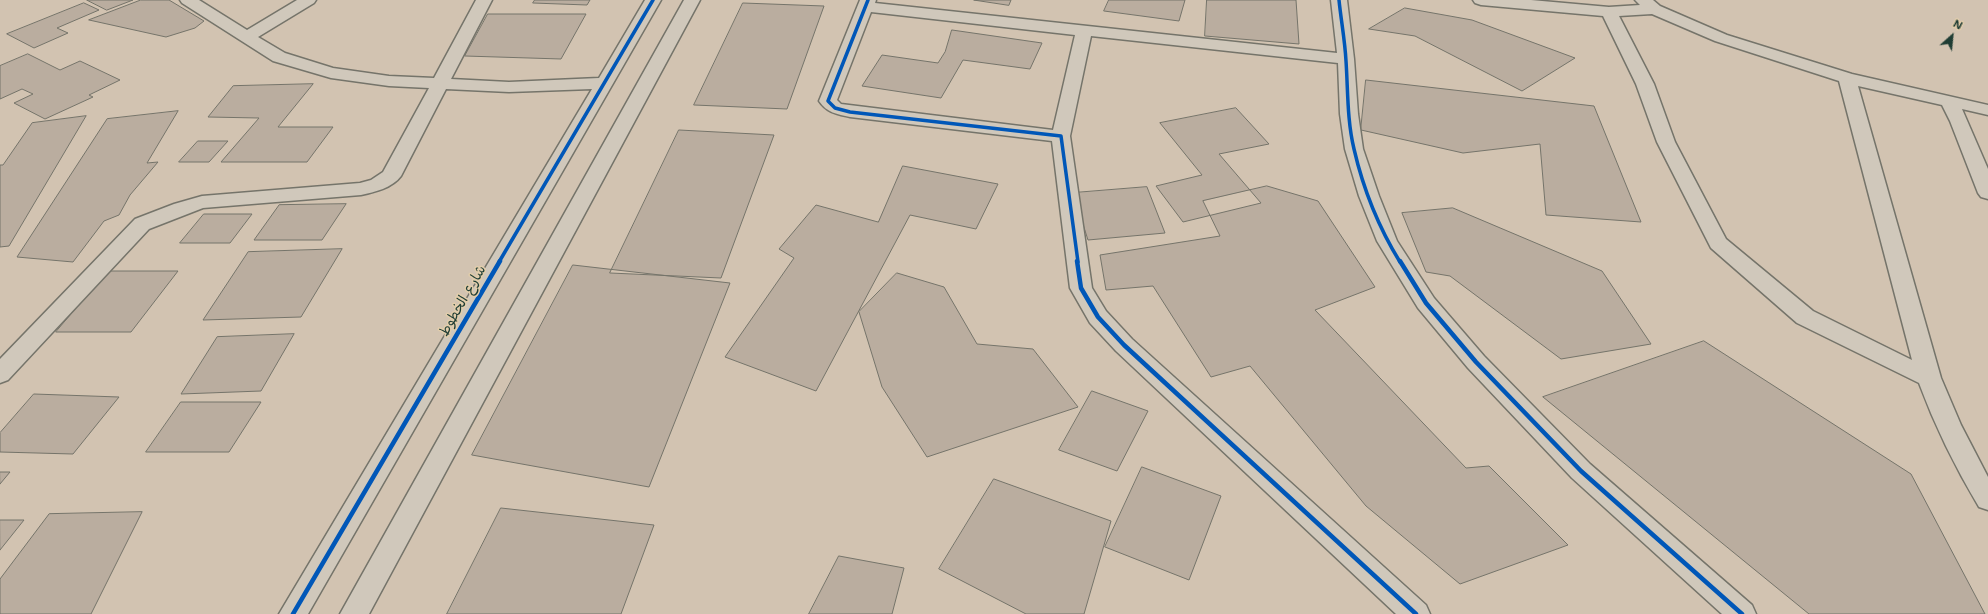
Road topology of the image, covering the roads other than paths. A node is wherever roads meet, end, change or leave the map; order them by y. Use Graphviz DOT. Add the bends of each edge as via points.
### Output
graph roads {
  1 [pos="188,0"];
  2 [pos="308,0"];
  3 [pos="484,0"];
  4 [pos="653,0"];
  5 [pos="692,0"];
  6 [pos="1340,0"];
  7 [pos="1481,0"];
  8 [pos="867,4"];
  9 [pos="1648,5"];
  10 [pos="1609,12"];
  11 [pos="1084,32"];
  12 [pos="248,37"];
  13 [pos="1346,59"];
  14 [pos="1847,78"];
  15 [pos="438,83"];
  16 [pos="603,83"];
  17 [pos="1949,102"];
  18 [pos="1988,110"];
  19 [pos="1061,136"];
  20 [pos="1988,193"];
  21 [pos="0,374"];
  22 [pos="1929,378"];
  23 [pos="1988,499"];
  24 [pos="293,614"];
  25 [pos="354,614"];
  26 [pos="1416,614"];
  27 [pos="1742,614"];
  1 -- 12 [label="street"];
  2 -- 12 [label="street"];
  3 -- 15 [label="street"];
  4 -- 16 [label="street, شارع الخطوط"];
  5 -- 25 [label="street"];
  6 -- 13 [label="street"];
  7 -- 10 [label="street"];
  8 -- 11 [label="street"];
  8 -- 19 [label="street" via="828,101 835,108 850,112"];
  9 -- 10 [label="street"];
  9 -- 14 [label="street" via="1721,38"];
  10 -- 22 [label="street" via="1645,84 1666,142 1718,242 1805,317"];
  11 -- 13 [label="street"];
  11 -- 19 [label="street"];
  12 -- 15 [label="street" via="279,57 331,73 388,81"];
  13 -- 27 [label="street" via="1354,149 1369,196 1387,241 1426,303 1476,362 1581,471"];
  14 -- 17 [label="street"];
  14 -- 22 [label="street"];
  15 -- 16 [label="street" via="508,87"];
  15 -- 21 [label="street" via="391,176 378,184 361,189 202,202 142,224"];
  16 -- 24 [label="street, شارع الخطوط"];
  17 -- 18 [label="street"];
  17 -- 20 [label="street"];
  19 -- 26 [label="street" via="1081,288 1098,317 1124,345"];
  22 -- 23 [label="street" via="1969,470"];
}
